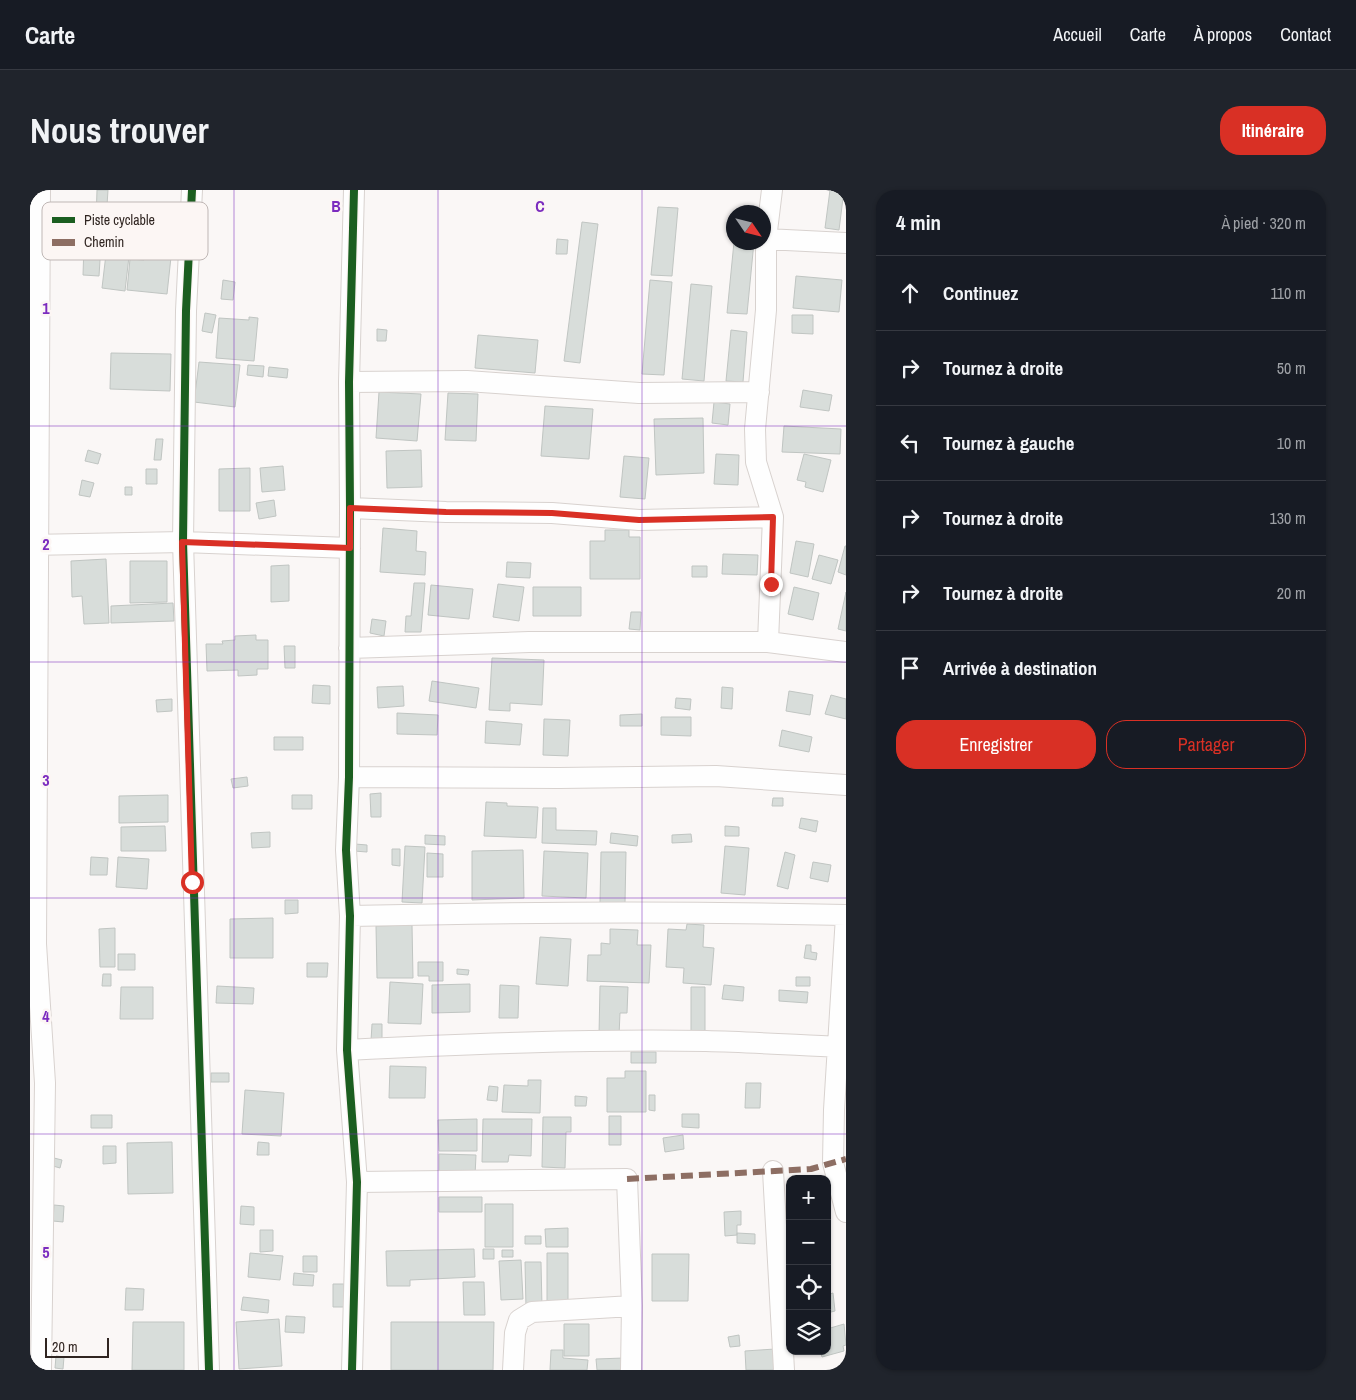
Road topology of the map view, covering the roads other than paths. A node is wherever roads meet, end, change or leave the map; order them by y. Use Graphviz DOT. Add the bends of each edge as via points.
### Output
graph roads {
  1 [pos="40,190"];
  2 [pos="354,190"];
  3 [pos="772,190"];
  4 [pos="770,205"];
  5 [pos="771,239"];
  6 [pos="846,243"];
  7 [pos="766,250"];
  8 [pos="189,260"];
  9 [pos="349,382"];
  10 [pos="759,392"];
  11 [pos="350,508"];
  12 [pos="773,517"];
  13 [pos="182,542"];
  14 [pos="34,545"];
  15 [pos="350,548"];
  16 [pos="768,642"];
  17 [pos="349,648"];
  18 [pos="846,652"];
  19 [pos="349,777"];
  20 [pos="846,784"];
  21 [pos="350,916"];
  22 [pos="846,916"];
  23 [pos="839,1047"];
  24 [pos="347,1050"];
  25 [pos="773,1171"];
  26 [pos="357,1182"];
  27 [pos="846,1212"];
  28 [pos="632,1306"];
  29 [pos="41,1370"];
  30 [pos="209,1370"];
  31 [pos="352,1370"];
  32 [pos="513,1370"];
  33 [pos="631,1370"];
  34 [pos="784,1370"];
  1 -- 14 [label="street"];
  2 -- 9 [label="street"];
  3 -- 4 [label="street"];
  5 -- 6 [label="street"];
  7 -- 10 [label="street" via="766,310"];
  8 -- 13 [label="street"];
  9 -- 10 [label="street" via="467,381 639,393"];
  9 -- 11 [label="street"];
  10 -- 12 [label="street" via="756,462"];
  11 -- 12 [label="street" via="552,513 639,520"];
  11 -- 15 [label="street"];
  12 -- 16 [label="street"];
  13 -- 14 [label="street"];
  13 -- 15 [label="street"];
  13 -- 30 [label="street"];
  14 -- 29 [label="street" via="36,944 45,1084"];
  15 -- 17 [label="street"];
  16 -- 17 [label="street" via="529,642"];
  16 -- 18 [label="street"];
  17 -- 19 [label="street"];
  19 -- 20 [label="street" via="716,776"];
  19 -- 21 [label="street" via="346,850"];
  21 -- 22 [label="street" via="502,912 732,912"];
  21 -- 24 [label="street"];
  22 -- 23 [label="street"];
  23 -- 24 [label="street" via="708,1041 587,1041"];
  23 -- 27 [label="street" via="833,1163"];
  24 -- 26 [label="street"];
  25 -- 34 [label="street"];
  26 -- 28 [label="street" via="627,1179"];
  26 -- 31 [label="street"];
  28 -- 32 [label="street" via="532,1312 519,1320"];
  28 -- 33 [label="street"];
}
